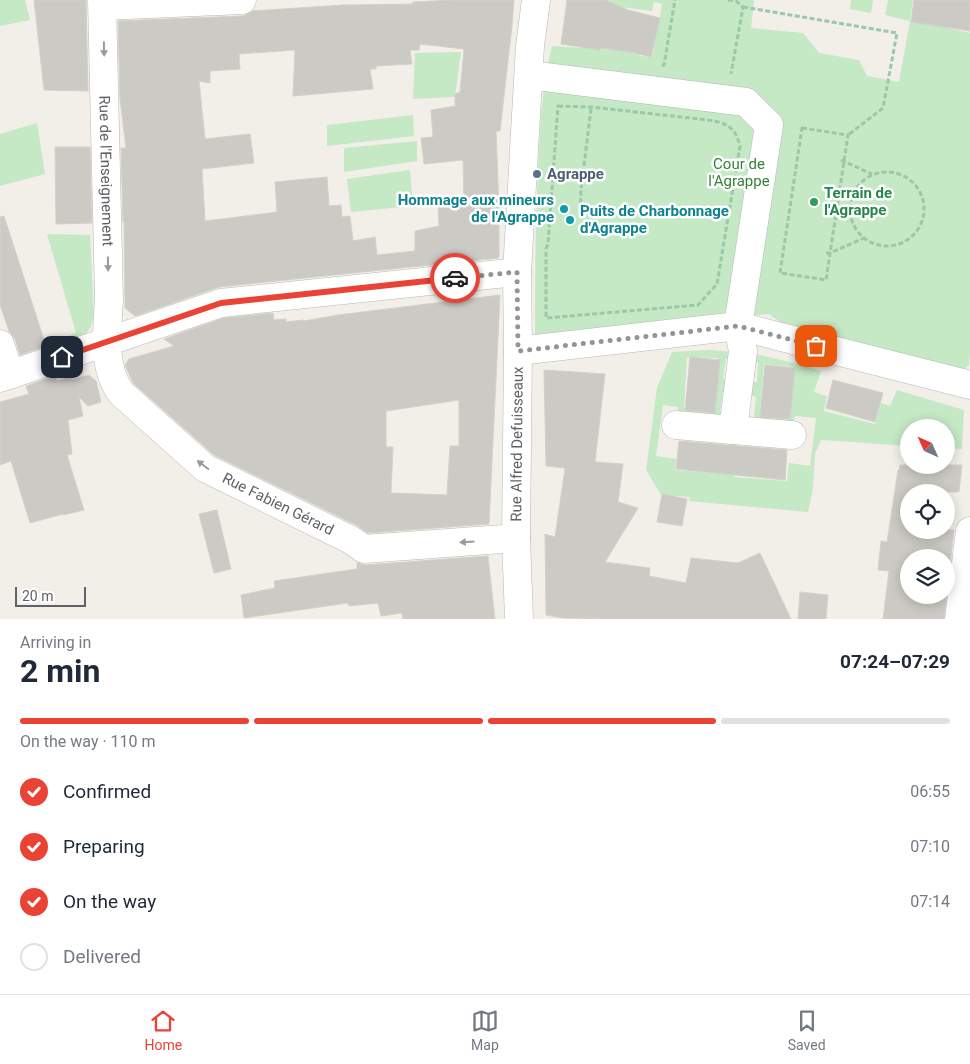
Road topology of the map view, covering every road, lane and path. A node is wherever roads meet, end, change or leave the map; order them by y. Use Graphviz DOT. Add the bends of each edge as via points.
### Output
graph roads {
  1 [pos="242,0"];
  2 [pos="536,0"];
  3 [pos="676,0"];
  4 [pos="728,0"];
  5 [pos="103,3"];
  6 [pos="743,8"];
  7 [pos="667,71"];
  8 [pos="528,74"];
  9 [pos="722,75"];
  10 [pos="593,95"];
  11 [pos="848,135"];
  12 [pos="842,160"];
  13 [pos="872,174"];
  14 [pos="580,218"];
  15 [pos="864,238"];
  16 [pos="828,253"];
  17 [pos="517,272"];
  18 [pos="738,326"];
  19 [pos="106,341"];
  20 [pos="0,344"];
  21 [pos="518,351"];
  22 [pos="5,376"];
  23 [pos="970,385"];
  24 [pos="676,425"];
  25 [pos="732,430"];
  26 [pos="792,435"];
  27 [pos="970,531"];
  28 [pos="516,538"];
  29 [pos="519,619"];
  30 [pos="958,619"];
  1 -- 5 [label="street"];
  2 -- 8 [label="street, Rue Alfred Defuisseaux"];
  3 -- 7 [label="path" via="664,65 658,70"];
  4 -- 6 [label="path" via="736,1"];
  5 -- 19 [label="street, Rue de l'Enseignement, one-way" via="109,300"];
  6 -- 9 [label="path" via="731,76"];
  6 -- 11 [label="path" via="897,33 883,108"];
  8 -- 10 [label="street"];
  8 -- 17 [label="street, Rue Alfred Defuisseaux"];
  10 -- 10 [label="path" via="721,122 738,136 740,146 717,284 698,305 546,318 546,249 558,106"];
  10 -- 14 [label="path"];
  10 -- 18 [label="street" via="746,102 769,125"];
  11 -- 12 [label="path"];
  11 -- 16 [label="path" via="802,128 780,273 826,280"];
  12 -- 13 [label="path"];
  12 -- 16 [label="path"];
  13 -- 15 [label="path" via="861,181 850,204 850,217"];
  13 -- 15 [label="path" via="884,171 907,176 916,184 925,207 921,225 910,239 887,246"];
  15 -- 16 [label="path"];
  17 -- 19 [label="street" via="221,303"];
  17 -- 21 [label="street, Rue Alfred Defuisseaux"];
  18 -- 21 [label="street"];
  18 -- 23 [label="street"];
  18 -- 25 [label="street" via="743,350"];
  19 -- 22 [label="street"];
  28 -- 19 [label="street, Rue Fabien Gérard, one-way" via="364,549 206,468 121,393 113,382"];
  20 -- 22 [label="street"];
  21 -- 28 [label="street, Rue Alfred Defuisseaux"];
  24 -- 25 [label="street"];
  25 -- 26 [label="street"];
  27 -- 30 [label="street"];
  28 -- 29 [label="street, Rue Alfred Defuisseaux"];
}
